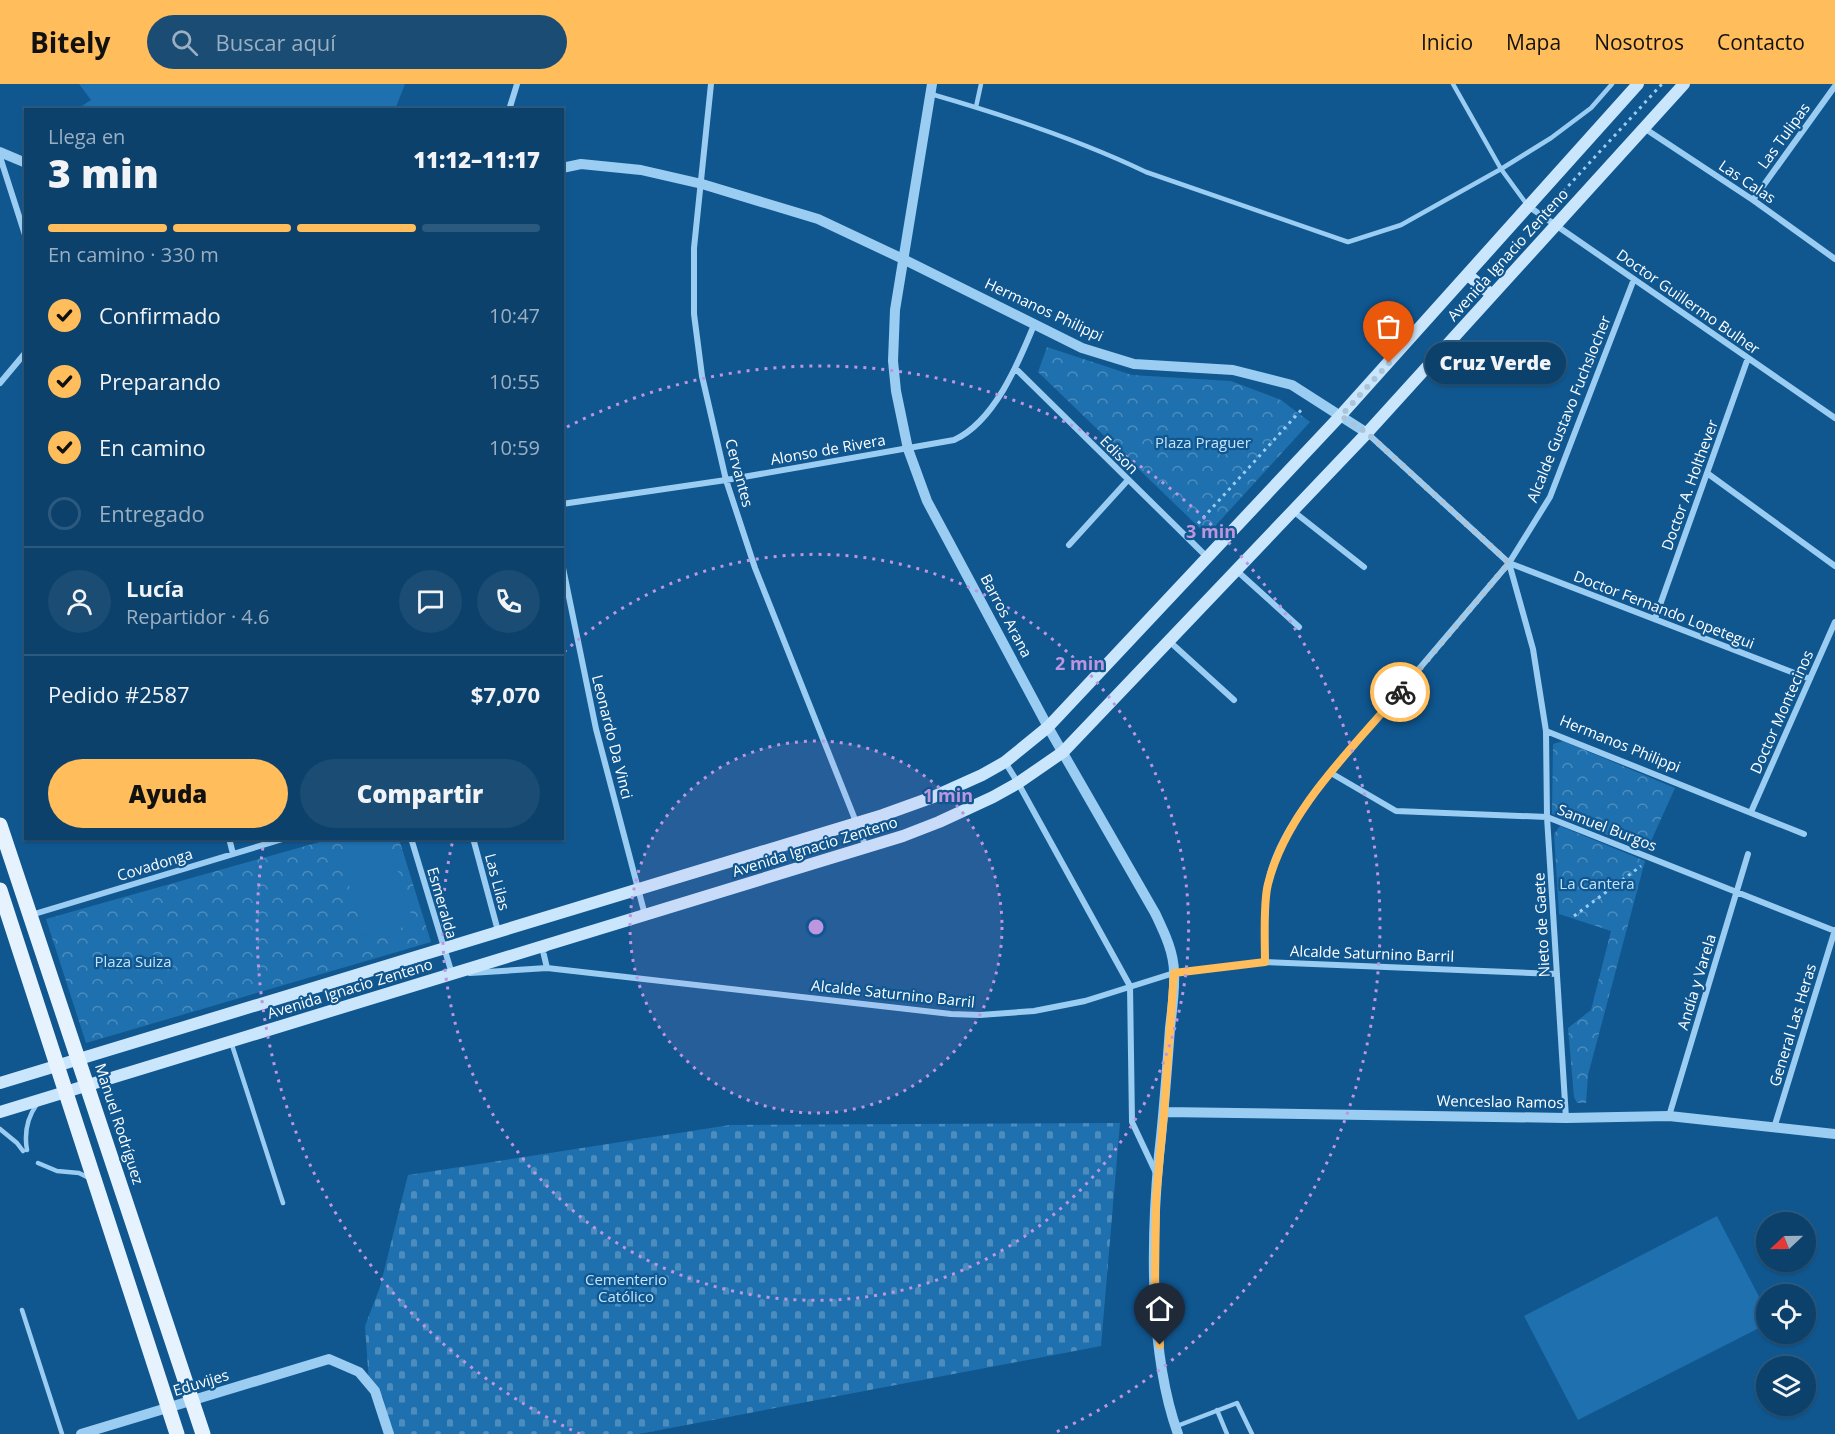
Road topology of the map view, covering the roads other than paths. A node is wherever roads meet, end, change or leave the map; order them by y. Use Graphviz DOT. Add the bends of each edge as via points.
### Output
graph roads {
  1 [pos="516,84"];
  2 [pos="711,84"];
  3 [pos="981,84"];
  4 [pos="1453,84"];
  5 [pos="1612,84"];
  6 [pos="1638,84"];
  7 [pos="1684,84"];
  8 [pos="1835,86"];
  9 [pos="931,89"];
  10 [pos="976,107"];
  11 [pos="510,108"];
  12 [pos="1644,128"];
  13 [pos="0,152"];
  14 [pos="0,158"];
  15 [pos="24,162"];
  16 [pos="564,168"];
  17 [pos="1501,169"];
  18 [pos="702,184"];
  19 [pos="1753,200"];
  20 [pos="1528,206"];
  21 [pos="1555,225"];
  22 [pos="24,232"];
  23 [pos="1835,258"];
  24 [pos="903,259"];
  25 [pos="1468,275"];
  26 [pos="1634,279"];
  27 [pos="1492,295"];
  28 [pos="1034,325"];
  29 [pos="24,354"];
  30 [pos="1748,358"];
  31 [pos="1015,368"];
  32 [pos="0,383"];
  33 [pos="1341,416"];
  34 [pos="1835,418"];
  35 [pos="1367,433"];
  36 [pos="908,449"];
  37 [pos="1707,473"];
  38 [pos="726,480"];
  39 [pos="1128,480"];
  40 [pos="564,504"];
  41 [pos="1293,511"];
  42 [pos="1069,545"];
  43 [pos="1207,558"];
  44 [pos="1509,563"];
  45 [pos="1835,566"];
  46 [pos="1364,567"];
  47 [pos="1236,570"];
  48 [pos="564,573"];
  49 [pos="1655,620"];
  50 [pos="1835,622"];
  51 [pos="1299,627"];
  52 [pos="1169,641"];
  53 [pos="1810,679"];
  54 [pos="1234,700"];
  55 [pos="1047,727"];
  56 [pos="1546,731"];
  57 [pos="1063,752"];
  58 [pos="1005,762"];
  59 [pos="1331,773"];
  60 [pos="1018,783"];
  61 [pos="1751,812"];
  62 [pos="1547,817"];
  63 [pos="857,822"];
  64 [pos="0,825"];
  65 [pos="1804,834"];
  66 [pos="230,840"];
  67 [pos="279,840"];
  68 [pos="412,840"];
  69 [pos="474,840"];
  70 [pos="866,848"];
  71 [pos="233,854"];
  72 [pos="1748,854"];
  73 [pos="637,889"];
  74 [pos="0,890"];
  75 [pos="1737,892"];
  76 [pos="4,913"];
  77 [pos="30,915"];
  78 [pos="645,915"];
  79 [pos="498,931"];
  80 [pos="1835,931"];
  81 [pos="553,943"];
  82 [pos="443,948"];
  83 [pos="1265,962"];
  84 [pos="547,968"];
  85 [pos="1174,973"];
  86 [pos="452,974"];
  87 [pos="1557,974"];
  88 [pos="1130,986"];
  89 [pos="231,1042"];
  90 [pos="78,1059"];
  91 [pos="57,1065"];
  92 [pos="0,1083"];
  93 [pos="87,1086"];
  94 [pos="66,1092"];
  95 [pos="41,1100"];
  96 [pos="0,1112"];
  97 [pos="1164,1113"];
  98 [pos="1669,1116"];
  99 [pos="1566,1118"];
  100 [pos="1774,1128"];
  101 [pos="0,1129"];
  102 [pos="1835,1134"];
  103 [pos="38,1163"];
  104 [pos="1157,1176"];
  105 [pos="96,1186"];
  106 [pos="283,1203"];
  107 [pos="22,1310"];
  108 [pos="192,1401"];
  109 [pos="169,1409"];
  110 [pos="1217,1410"];
  111 [pos="1177,1430"];
  112 [pos="62,1434"];
  113 [pos="81,1434"];
  114 [pos="177,1434"];
  115 [pos="203,1434"];
  116 [pos="389,1434"];
  117 [pos="1227,1434"];
  118 [pos="1252,1434"];
  1 -- 11 [label="street"];
  2 -- 18 [label="street, Cervantes"];
  3 -- 10 [label="lane"];
  4 -- 17 [label="lane"];
  5 -- 17 [label="lane" via="1591,108"];
  6 -- 20 [label="main road, Avenida Ignacio Zenteno"];
  7 -- 12 [label="main road, Avenida Ignacio Zenteno"];
  8 -- 19 [label="street, Las Tulipas"];
  9 -- 10 [label="lane"];
  9 -- 24 [label="street, Barros Arana"];
  10 -- 17 [label="lane" via="1088,146 1146,172 1348,242 1401,225"];
  12 -- 19 [label="street, Las Calas"];
  12 -- 21 [label="main road, Avenida Ignacio Zenteno"];
  13 -- 15 [label="street"];
  14 -- 22 [label="street"];
  16 -- 18 [label="street, Hermanos Philippi" via="581,164 641,170"];
  17 -- 20 [label="lane"];
  18 -- 24 [label="street, Hermanos Philippi" via="818,219"];
  18 -- 38 [label="street, Cervantes" via="694,248 694,314 702,376"];
  19 -- 23 [label="street, Las Calas"];
  20 -- 21 [label="street, Doctor Guillermo Bulher"];
  20 -- 25 [label="main road, Avenida Ignacio Zenteno"];
  21 -- 26 [label="street, Doctor Guillermo Bulher"];
  21 -- 27 [label="main road, Avenida Ignacio Zenteno"];
  24 -- 28 [label="street, Hermanos Philippi"];
  24 -- 36 [label="street, Barros Arana" via="893,361"];
  25 -- 27 [label="main road"];
  25 -- 33 [label="main road, Avenida Ignacio Zenteno"];
  26 -- 30 [label="street, Doctor Guillermo Bulher"];
  26 -- 44 [label="street, Alcalde Gustavo Fuchslocher" via="1550,496"];
  27 -- 35 [label="main road, Avenida Ignacio Zenteno"];
  28 -- 31 [label="street, Alonso de Rivera"];
  28 -- 33 [label="street, Hermanos Philippi" via="1082,348 1134,364 1233,370 1292,385"];
  29 -- 32 [label="street"];
  30 -- 34 [label="street, Doctor Guillermo Bulher"];
  30 -- 37 [label="street, Doctor A. Holthever"];
  31 -- 36 [label="street, Alonso de Rivera" via="984,418 969,432 946,443"];
  31 -- 39 [label="street, Edison"];
  33 -- 35 [label="street, Hermanos Philippi"];
  33 -- 43 [label="main road, Avenida Ignacio Zenteno"];
  35 -- 41 [label="main road, Avenida Ignacio Zenteno"];
  35 -- 44 [label="street, Hermanos Philippi"];
  36 -- 38 [label="street, Alonso de Rivera"];
  36 -- 55 [label="street, Barros Arana" via="927,501"];
  37 -- 45 [label="street"];
  37 -- 49 [label="street, Doctor A. Holthever"];
  38 -- 40 [label="street, Alonso de Rivera"];
  38 -- 63 [label="street, Cervantes" via="754,568"];
  39 -- 42 [label="street"];
  39 -- 43 [label="street, Edison"];
  41 -- 46 [label="street"];
  41 -- 47 [label="main road, Avenida Ignacio Zenteno"];
  43 -- 55 [label="main road, Avenida Ignacio Zenteno"];
  44 -- 49 [label="street, Doctor Fernando Lopetegui"];
  44 -- 56 [label="street, Hermanos Philippi" via="1533,649"];
  44 -- 59 [label="street, Alcalde Gustavo Fuchslocher"];
  47 -- 51 [label="street"];
  47 -- 52 [label="main road, Avenida Ignacio Zenteno"];
  48 -- 73 [label="street, Leonardo Da Vinci" via="596,729"];
  49 -- 53 [label="street, Doctor Fernando Lopetegui"];
  50 -- 53 [label="street, Doctor Montecinos"];
  52 -- 54 [label="street"];
  52 -- 57 [label="main road, Avenida Ignacio Zenteno"];
  53 -- 61 [label="street, Doctor Montecinos"];
  55 -- 57 [label="street, Barros Arana"];
  55 -- 58 [label="main road, Avenida Ignacio Zenteno"];
  56 -- 61 [label="street, Hermanos Philippi"];
  56 -- 62 [label="street, Nieto de Gaete"];
  57 -- 60 [label="main road, Avenida Ignacio Zenteno"];
  57 -- 85 [label="street, Barros Arana" via="1155,913 1168,944"];
  58 -- 60 [label="street, Barros Arana"];
  58 -- 63 [label="main road, Avenida Ignacio Zenteno" via="933,797"];
  59 -- 62 [label="street, Samuel Burgos" via="1396,811"];
  59 -- 83 [label="street, Alcalde Gustavo Fuchslocher" via="1292,826 1273,866 1267,887"];
  60 -- 70 [label="main road, Avenida Ignacio Zenteno" via="939,822"];
  60 -- 88 [label="street, Barros Arana"];
  61 -- 65 [label="street, Hermanos Philippi"];
  62 -- 75 [label="street, Samuel Burgos"];
  62 -- 87 [label="street, Nieto de Gaete"];
  63 -- 70 [label="street, Cervantes"];
  63 -- 73 [label="main road, Avenida Ignacio Zenteno"];
  64 -- 77 [label="main road, Manuel Rodríguez"];
  66 -- 71 [label="street"];
  67 -- 71 [label="street, Covadonga"];
  68 -- 82 [label="street, Esmeralda"];
  69 -- 79 [label="street, Las Lilas"];
  70 -- 78 [label="main road, Avenida Ignacio Zenteno"];
  71 -- 77 [label="street, Covadonga"];
  72 -- 75 [label="street, Andía y Varela"];
  73 -- 78 [label="street, Leonardo Da Vinci"];
  73 -- 79 [label="main road, Avenida Ignacio Zenteno"];
  74 -- 76 [label="main road"];
  75 -- 80 [label="street, Samuel Burgos"];
  75 -- 98 [label="street, Andía y Varela"];
  76 -- 91 [label="main road"];
  77 -- 90 [label="main road, Manuel Rodríguez"];
  78 -- 81 [label="main road, Avenida Ignacio Zenteno"];
  79 -- 82 [label="main road, Avenida Ignacio Zenteno"];
  80 -- 100 [label="street, General Las Heras"];
  81 -- 84 [label="street" via="543,951"];
  81 -- 86 [label="main road, Avenida Ignacio Zenteno"];
  82 -- 86 [label="street, Esmeralda"];
  82 -- 90 [label="main road, Avenida Ignacio Zenteno"];
  83 -- 85 [label="street, Alcalde Saturnino Barril"];
  83 -- 87 [label="street, Alcalde Saturnino Barril"];
  84 -- 86 [label="street, Alcalde Saturnino Barril"];
  84 -- 88 [label="street, Alcalde Saturnino Barril" via="980,1015 1060,1007"];
  85 -- 88 [label="street, Alcalde Saturnino Barril"];
  85 -- 97 [label="street, Barros Arana"];
  86 -- 89 [label="main road, Avenida Ignacio Zenteno"];
  87 -- 99 [label="street, Nieto de Gaete"];
  88 -- 104 [label="street, Barros Arana" via="1132,1122"];
  89 -- 93 [label="main road, Avenida Ignacio Zenteno"];
  89 -- 106 [label="lane"];
  90 -- 91 [label="main road, Avenida Ignacio Zenteno"];
  90 -- 93 [label="main road, Manuel Rodríguez"];
  91 -- 92 [label="main road, Avenida Ignacio Zenteno"];
  91 -- 94 [label="main road"];
  93 -- 94 [label="main road, Avenida Ignacio Zenteno"];
  93 -- 108 [label="main road, Manuel Rodríguez"];
  94 -- 95 [label="main road, Avenida Ignacio Zenteno"];
  94 -- 105 [label="main road"];
  95 -- 96 [label="main road, Avenida Ignacio Zenteno"];
  95 -- 101 [label="lane" via="28,1122 25,1150"];
  97 -- 99 [label="street, Wenceslao Ramos"];
  97 -- 104 [label="street, Barros Arana"];
  98 -- 99 [label="street, Wenceslao Ramos"];
  98 -- 100 [label="street, Wenceslao Ramos"];
  100 -- 102 [label="street, Wenceslao Ramos"];
  103 -- 105 [label="lane" via="57,1171 80,1173"];
  104 -- 111 [label="street, Barros Arana" via="1157,1325 1169,1405"];
  105 -- 109 [label="main road"];
  107 -- 112 [label="lane"];
  108 -- 109 [label="street, Eduvijes"];
  108 -- 115 [label="main road, Manuel Rodríguez"];
  108 -- 116 [label="street, Eduvijes" via="329,1359 358,1372 375,1391"];
  109 -- 113 [label="street, Eduvijes"];
  109 -- 114 [label="main road"];
  110 -- 111 [label="lane"];
  110 -- 117 [label="lane"];
  110 -- 118 [label="lane" via="1237,1403"];
}
